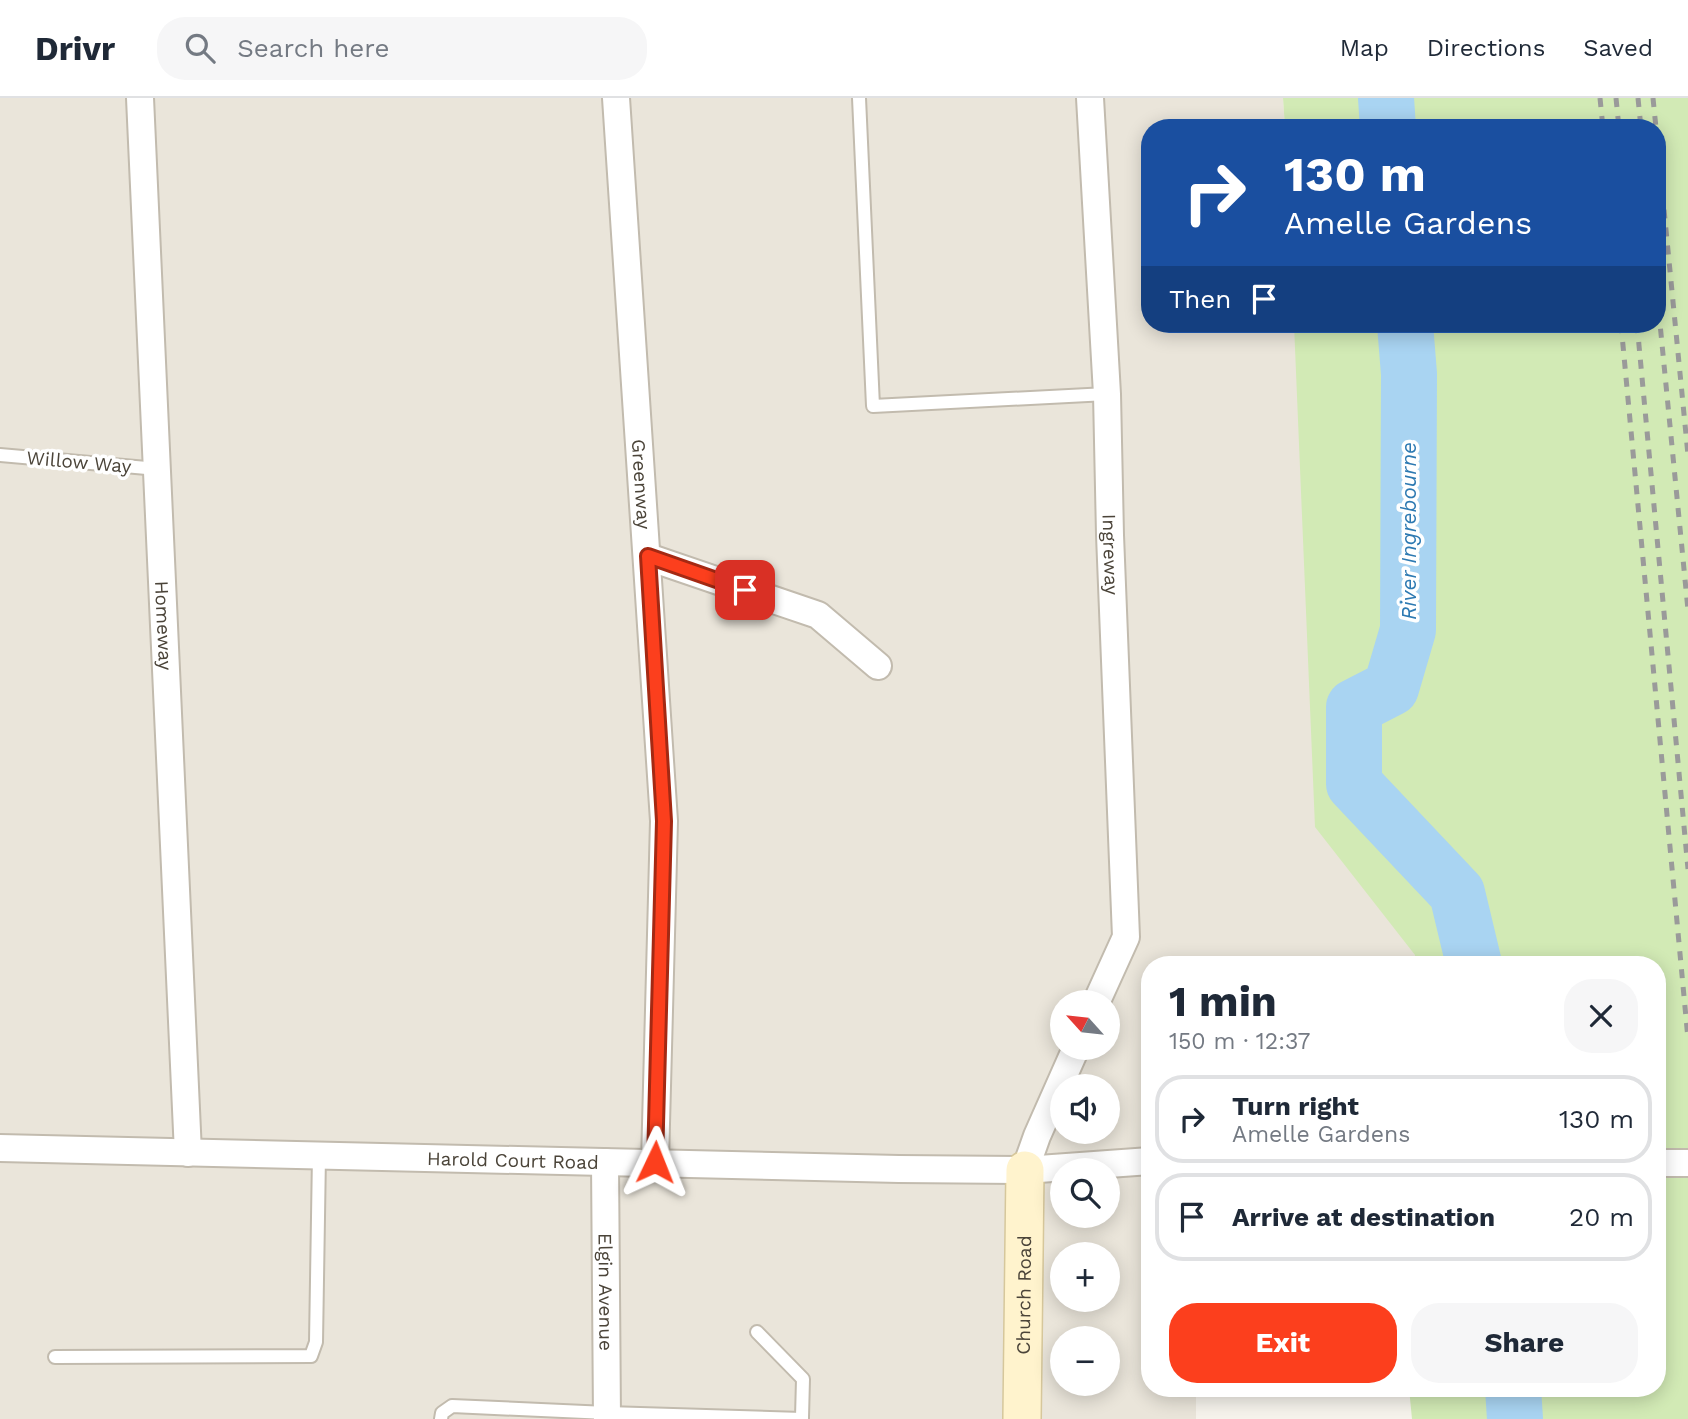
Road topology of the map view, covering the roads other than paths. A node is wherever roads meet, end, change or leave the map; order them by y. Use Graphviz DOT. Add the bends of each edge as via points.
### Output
graph roads {
  1 [pos="140,98"];
  2 [pos="616,98"];
  3 [pos="859,98"];
  4 [pos="1090,98"];
  5 [pos="1107,394"];
  6 [pos="0,455"];
  7 [pos="158,469"];
  8 [pos="648,556"];
  9 [pos="878,666"];
  10 [pos="1102,990"];
  11 [pos="1071,1060"];
  12 [pos="0,1148"];
  13 [pos="188,1153"];
  14 [pos="319,1155"];
  15 [pos="605,1162"];
  16 [pos="655,1162"];
  17 [pos="1141,1162"];
  18 [pos="1666,1163"];
  19 [pos="1688,1163"];
  20 [pos="1025,1170"];
  21 [pos="757,1332"];
  22 [pos="55,1357"];
  23 [pos="607,1416"];
  24 [pos="802,1418"];
  25 [pos="441,1419"];
  26 [pos="1022,1419"];
  1 -- 7 [label="street, Homeway"];
  2 -- 8 [label="street, Greenway"];
  3 -- 5 [label="lane" via="873,406"];
  4 -- 5 [label="street, Ingreway"];
  5 -- 10 [label="street, Ingreway" via="1126,937"];
  6 -- 7 [label="lane, Willow Way"];
  7 -- 13 [label="street, Homeway"];
  8 -- 9 [label="street" via="818,615"];
  8 -- 16 [label="street, Greenway" via="664,821"];
  11 -- 20 [label="street"];
  12 -- 13 [label="street, Harold Court Road"];
  13 -- 14 [label="street, Harold Court Road"];
  14 -- 15 [label="street, Harold Court Road"];
  14 -- 22 [label="lane" via="316,1342 311,1356"];
  15 -- 16 [label="street, Harold Court Road"];
  15 -- 23 [label="street, Elgin Avenue"];
  16 -- 20 [label="street, Harold Court Road"];
  17 -- 20 [label="street, Harold Court Road"];
  18 -- 19 [label="street"];
  20 -- 26 [label="street, Church Road"];
  21 -- 24 [label="lane" via="803,1379"];
  23 -- 24 [label="lane"];
  23 -- 25 [label="lane" via="452,1406"];
}
